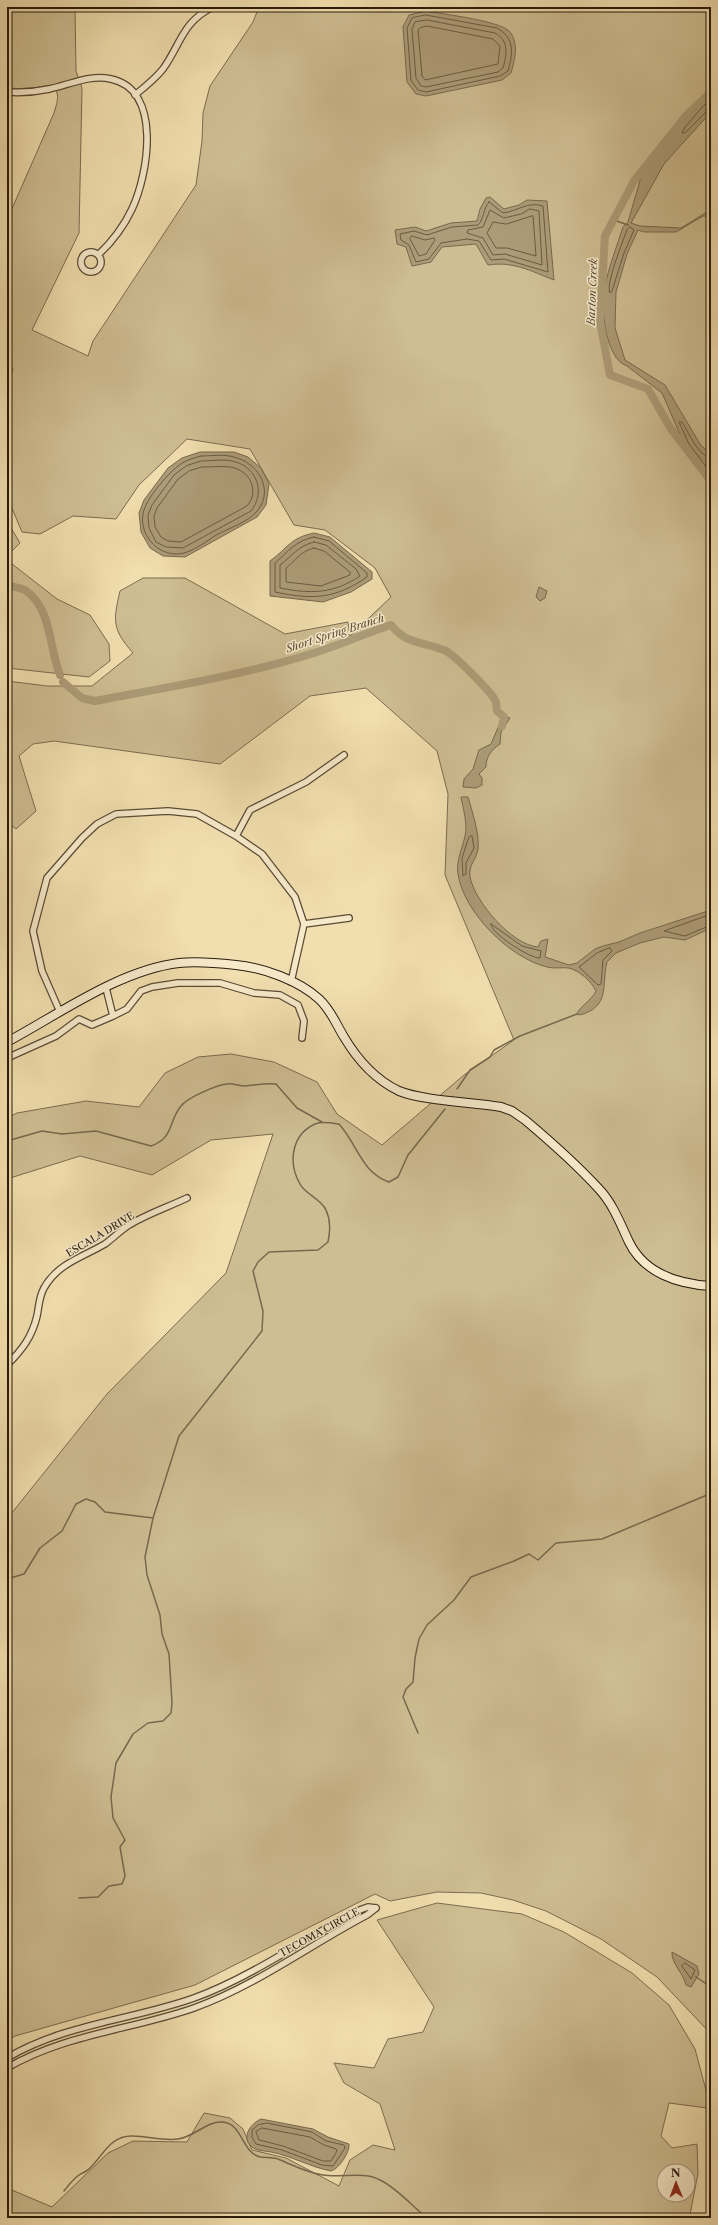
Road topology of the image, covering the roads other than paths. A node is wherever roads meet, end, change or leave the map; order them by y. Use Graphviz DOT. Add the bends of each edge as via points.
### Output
graph roads {
  1 [pos="213,7"];
  2 [pos="7,92"];
  3 [pos="135,95"];
  4 [pos="98,255"];
  5 [pos="344,755"];
  6 [pos="236,836"];
  7 [pos="349,918"];
  8 [pos="304,924"];
  9 [pos="291,982"];
  10 [pos="106,988"];
  11 [pos="60,1012"];
  12 [pos="113,1016"];
  13 [pos="302,1038"];
  14 [pos="7,1042"];
  15 [pos="7,1058"];
  16 [pos="187,1198"];
  17 [pos="711,1286"];
  18 [pos="7,1365"];
  19 [pos="231,1982"];
  20 [pos="224,1985"];
  21 [pos="236,1989"];
  22 [pos="228,1993"];
  23 [pos="116,2020"];
  24 [pos="107,2022"];
  25 [pos="118,2028"];
  26 [pos="110,2030"];
  27 [pos="7,2058"];
  28 [pos="7,2068"];
  1 -- 3 [label="street" via="190,23 163,68"];
  2 -- 3 [label="street" via="36,92 98,77 120,82"];
  3 -- 4 [label="street" via="143,108 146,121 146,157 142,182 132,209 122,226"];
  5 -- 6 [label="street" via="306,782 250,810"];
  6 -- 8 [label="street" via="262,854 295,897"];
  6 -- 11 [label="street" via="196,814 168,811 116,814 97,824 82,838 47,878 33,931 42,971"];
  7 -- 8 [label="street"];
  8 -- 9 [label="street"];
  9 -- 10 [label="street" via="258,969 194,962 152,969"];
  9 -- 17 [label="street" via="318,998 327,1008 350,1048 386,1083 400,1091 421,1096 489,1105 512,1111 544,1136 599,1189 616,1212 635,1252 648,1266 669,1278"];
  10 -- 11 [label="street"];
  10 -- 12 [label="street"];
  11 -- 14 [label="street"];
  12 -- 13 [label="street" via="127,1009 141,991 152,986 189,982 220,983 244,991 280,996 293,1001 298,1005 303,1017"];
  12 -- 15 [label="street" via="92,1025 79,1019 56,1036"];
  16 -- 18 [label="street, ESCALA DRIVE" via="129,1225 105,1244 63,1267 45,1286 28,1340"];
  19 -- 20 [label="street, TECOMA CIRCLE"];
  19 -- 21 [label="street"];
  19 -- 21 [label="street, TECOMA CIRCLE" via="354,1912 368,1907 376,1908 368,1915"];
  20 -- 22 [label="street"];
  20 -- 23 [label="street, TECOMA CIRCLE" via="186,2001"];
  21 -- 22 [label="street, TECOMA CIRCLE"];
  22 -- 25 [label="street, TECOMA CIRCLE" via="193,2008"];
  23 -- 24 [label="street, TECOMA CIRCLE"];
  23 -- 25 [label="street"];
  24 -- 26 [label="street"];
  24 -- 27 [label="street, TECOMA CIRCLE" via="47,2039"];
  25 -- 26 [label="street, TECOMA CIRCLE"];
  26 -- 28 [label="street, TECOMA CIRCLE" via="57,2044"];
}
